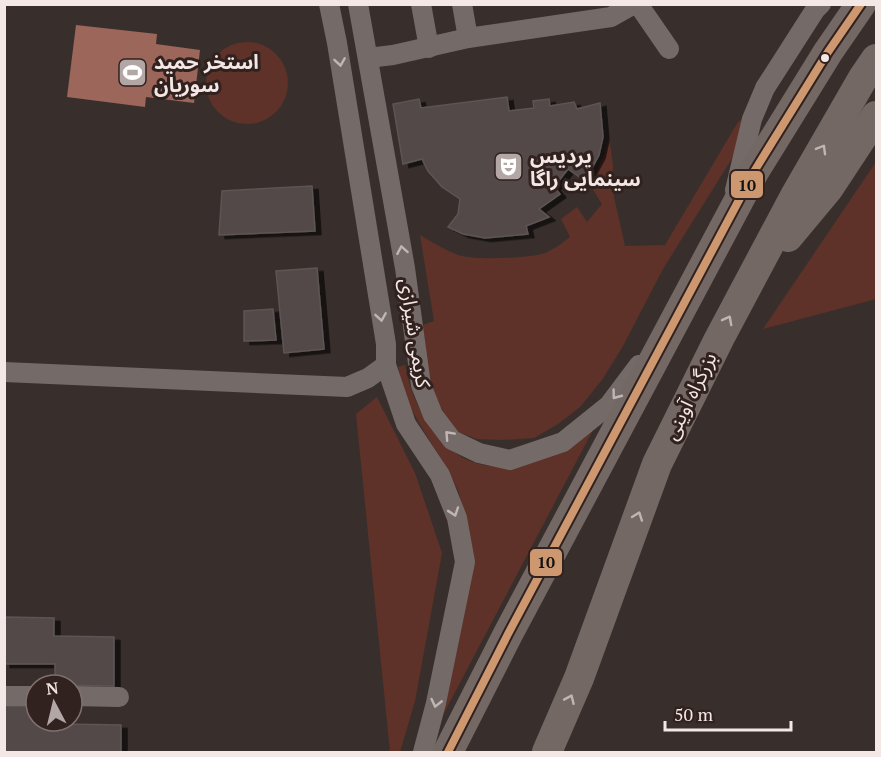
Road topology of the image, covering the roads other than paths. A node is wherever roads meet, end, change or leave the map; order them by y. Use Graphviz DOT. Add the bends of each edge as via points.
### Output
graph roads {
  1 [pos="329,4"];
  2 [pos="358,4"];
  3 [pos="420,4"];
  4 [pos="462,4"];
  5 [pos="636,4"];
  6 [pos="821,4"];
  7 [pos="861,4"];
  8 [pos="468,38"];
  9 [pos="429,48"];
  10 [pos="669,49"];
  11 [pos="368,58"];
  12 [pos="876,60"];
  13 [pos="876,116"];
  14 [pos="727,223"];
  15 [pos="746,288"];
  16 [pos="677,315"];
  17 [pos="415,341"];
  18 [pos="386,344"];
  19 [pos="386,365"];
  20 [pos="4,372"];
  21 [pos="4,696"];
  22 [pos="24,696"];
  23 [pos="84,696"];
  24 [pos="119,697"];
  25 [pos="423,753"];
  26 [pos="448,753"];
  27 [pos="547,753"];
  1 -- 18 [label="street, کریمی شیرازی, one-way"];
  2 -- 11 [label="street, کریمی شیرازی"];
  3 -- 9 [label="street"];
  4 -- 8 [label="street"];
  5 -- 8 [label="street" via="611,17"];
  5 -- 10 [label="street"];
  6 -- 14 [label="street" via="765,88 752,119"];
  7 -- 14 [label="highway" via="755,170"];
  8 -- 9 [label="street"];
  9 -- 11 [label="street" via="398,62"];
  17 -- 11 [label="street, کریمی شیرازی, one-way"];
  15 -- 12 [label="highway, بزرگراه آوینی, one-way" via="795,196"];
  13 -- 15 [label="highway" via="828,189"];
  14 -- 16 [label="highway"];
  27 -- 15 [label="highway, بزرگراه آوینی, one-way" via="579,678 657,464"];
  16 -- 17 [label="street, کریمی شیرازی, one-way" via="609,405 563,442 510,460 479,453 452,440 433,415 421,385"];
  16 -- 26 [label="highway"];
  17 -- 18 [label="street"];
  18 -- 19 [label="street, کریمی شیرازی"];
  19 -- 20 [label="street" via="347,387"];
  19 -- 25 [label="street, کریمی شیرازی, one-way" via="406,424 440,475 457,518 465,562"];
  21 -- 22 [label="street"];
  23 -- 24 [label="street"];
}
